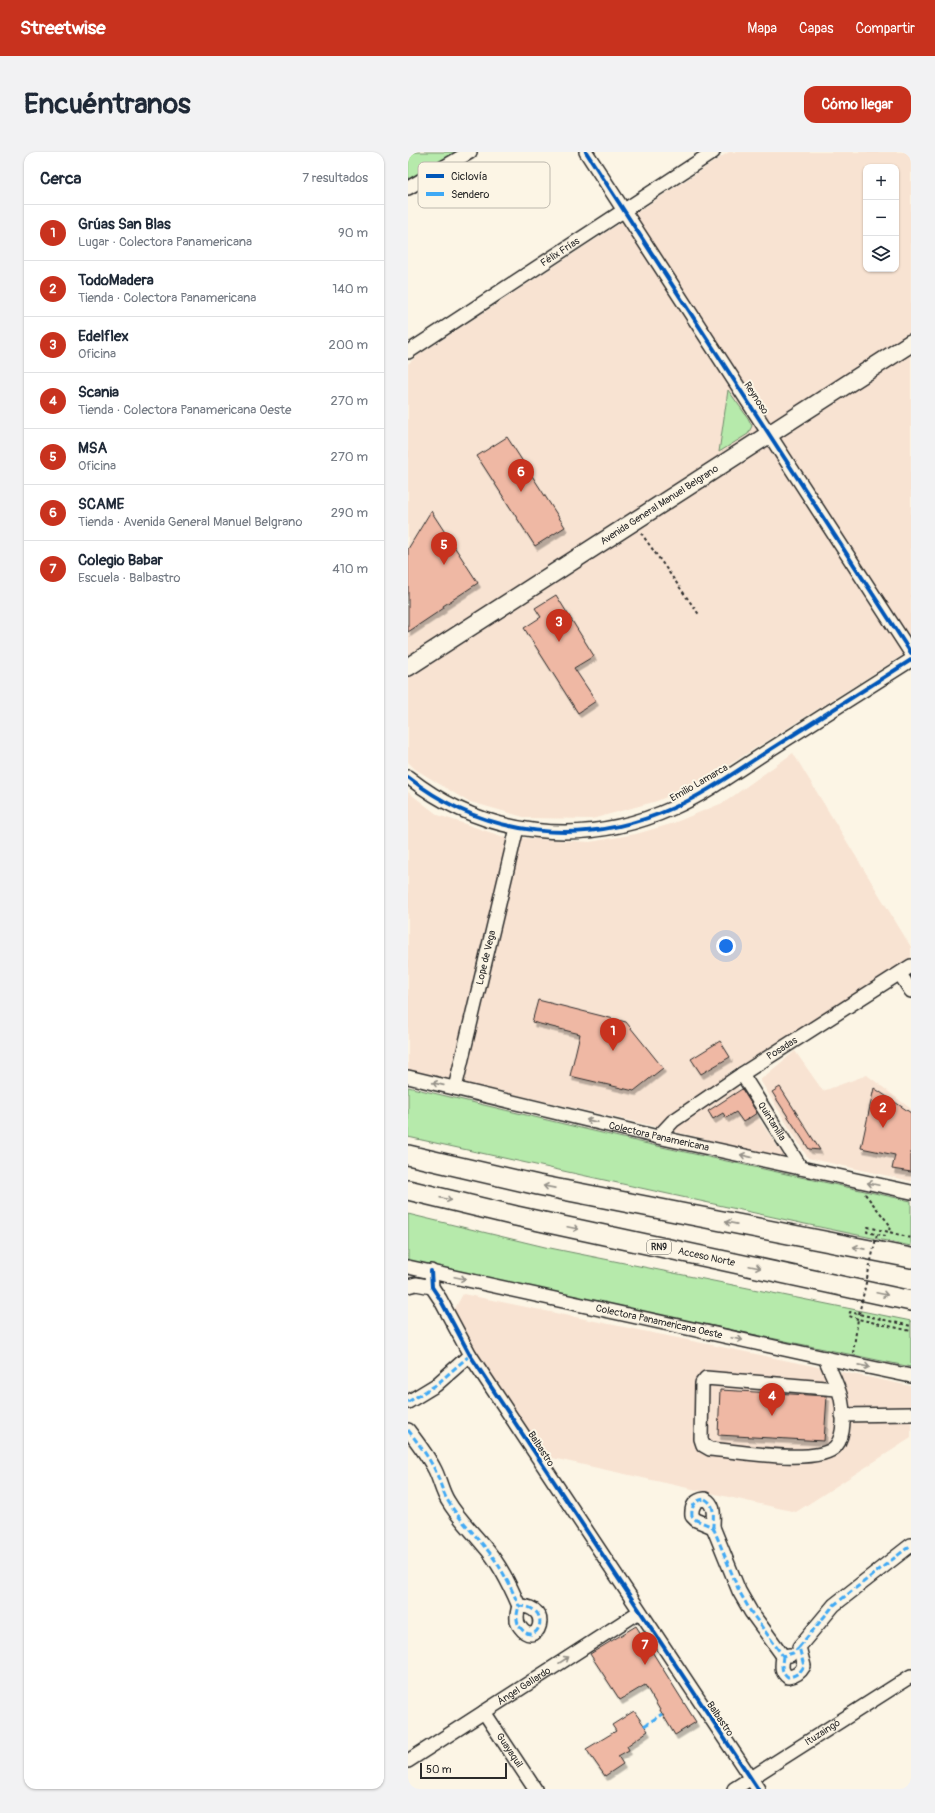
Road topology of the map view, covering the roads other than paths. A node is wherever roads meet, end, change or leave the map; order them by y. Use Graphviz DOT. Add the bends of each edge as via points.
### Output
graph roads {
  1 [pos="470,152"];
  2 [pos="586,152"];
  3 [pos="714,152"];
  4 [pos="453,162"];
  5 [pos="418,182"];
  6 [pos="408,188"];
  7 [pos="623,210"];
  8 [pos="911,343"];
  9 [pos="408,352"];
  10 [pos="770,434"];
  11 [pos="911,653"];
  12 [pos="911,660"];
  13 [pos="408,667"];
  14 [pos="408,777"];
  15 [pos="517,828"];
  16 [pos="911,966"];
  17 [pos="900,974"];
  18 [pos="911,991"];
  19 [pos="742,1074"];
  20 [pos="408,1077"];
  21 [pos="455,1088"];
  22 [pos="658,1136"];
  23 [pos="408,1155"];
  24 [pos="801,1168"];
  25 [pos="408,1190"];
  26 [pos="911,1192"];
  27 [pos="911,1258"];
  28 [pos="408,1267"];
  29 [pos="431,1271"];
  30 [pos="408,1286"];
  31 [pos="432,1287"];
  32 [pos="911,1301"];
  33 [pos="470,1355"];
  34 [pos="825,1358"];
  35 [pos="911,1376"];
  36 [pos="837,1389"];
  37 [pos="408,1402"];
  38 [pos="911,1414"];
  39 [pos="842,1415"];
  40 [pos="408,1430"];
  41 [pos="713,1527"];
  42 [pos="911,1545"];
  43 [pos="519,1606"];
  44 [pos="639,1612"];
  45 [pos="799,1647"];
  46 [pos="783,1656"];
  47 [pos="910,1678"];
  48 [pos="484,1712"];
  49 [pos="408,1761"];
  50 [pos="754,1784"];
  51 [pos="535,1789"];
  52 [pos="734,1789"];
  1 -- 4 [label="street"];
  2 -- 7 [label="street, Reynoso"];
  3 -- 7 [label="street, Félix Frías"];
  5 -- 6 [label="street"];
  7 -- 9 [label="street, Félix Frías"];
  7 -- 10 [label="street, Reynoso"];
  8 -- 10 [label="main road, Avenida General Manuel Belgrano"];
  10 -- 11 [label="street, Reynoso"];
  10 -- 13 [label="main road, Avenida General Manuel Belgrano"];
  12 -- 15 [label="street, Emilio Lamarca" via="691,800 621,827 598,831 544,832"];
  14 -- 15 [label="street, Emilio Lamarca" via="434,796 457,807"];
  15 -- 21 [label="street, Lope de Vega"];
  16 -- 17 [label="street, Posadas"];
  17 -- 18 [label="street"];
  17 -- 19 [label="street, Posadas"];
  19 -- 22 [label="street, Posadas" via="672,1121"];
  19 -- 24 [label="street, Quintanilla"];
  21 -- 20 [label="street, Colectora Panamericana, one-way"];
  22 -- 21 [label="street, Colectora Panamericana, one-way"];
  24 -- 22 [label="street, Colectora Panamericana, one-way"];
  27 -- 23 [label="highway, one-way" via="538,1185"];
  26 -- 24 [label="street, Colectora Panamericana, one-way"];
  25 -- 32 [label="highway, Acceso Norte / RN9, one-way" via="524,1218"];
  28 -- 29 [label="street, Colectora Panamericana Oeste"];
  29 -- 31 [label="street, Balbastro"];
  29 -- 34 [label="street, Colectora Panamericana Oeste, one-way"];
  30 -- 31 [label="street" via="416,1284"];
  31 -- 33 [label="street, Balbastro"];
  33 -- 37 [label="street" via="436,1385"];
  33 -- 44 [label="street, Balbastro"];
  34 -- 35 [label="street, Colectora Panamericana Oeste, one-way"];
  34 -- 36 [label="street"];
  36 -- 39 [label="street" via="841,1398"];
  36 -- 39 [label="street" via="706,1378 702,1383 701,1439 703,1445 710,1449 796,1457 817,1455 830,1451 840,1439"];
  38 -- 39 [label="street"];
  40 -- 43 [label="street" via="433,1466 448,1501 496,1562"];
  41 -- 46 [label="street" via="743,1598"];
  42 -- 45 [label="street" via="834,1605"];
  48 -- 44 [label="street, Ángel Gallardo, one-way"];
  44 -- 50 [label="street, Balbastro"];
  45 -- 46 [label="street" via="793,1653"];
  45 -- 46 [label="street" via="804,1666 794,1677 784,1674"];
  47 -- 50 [label="street, Ituzaingó"];
  48 -- 49 [label="street, Ángel Gallardo"];
  48 -- 51 [label="street, Guayaquil"];
  50 -- 52 [label="street, Ituzaingó"];
}
